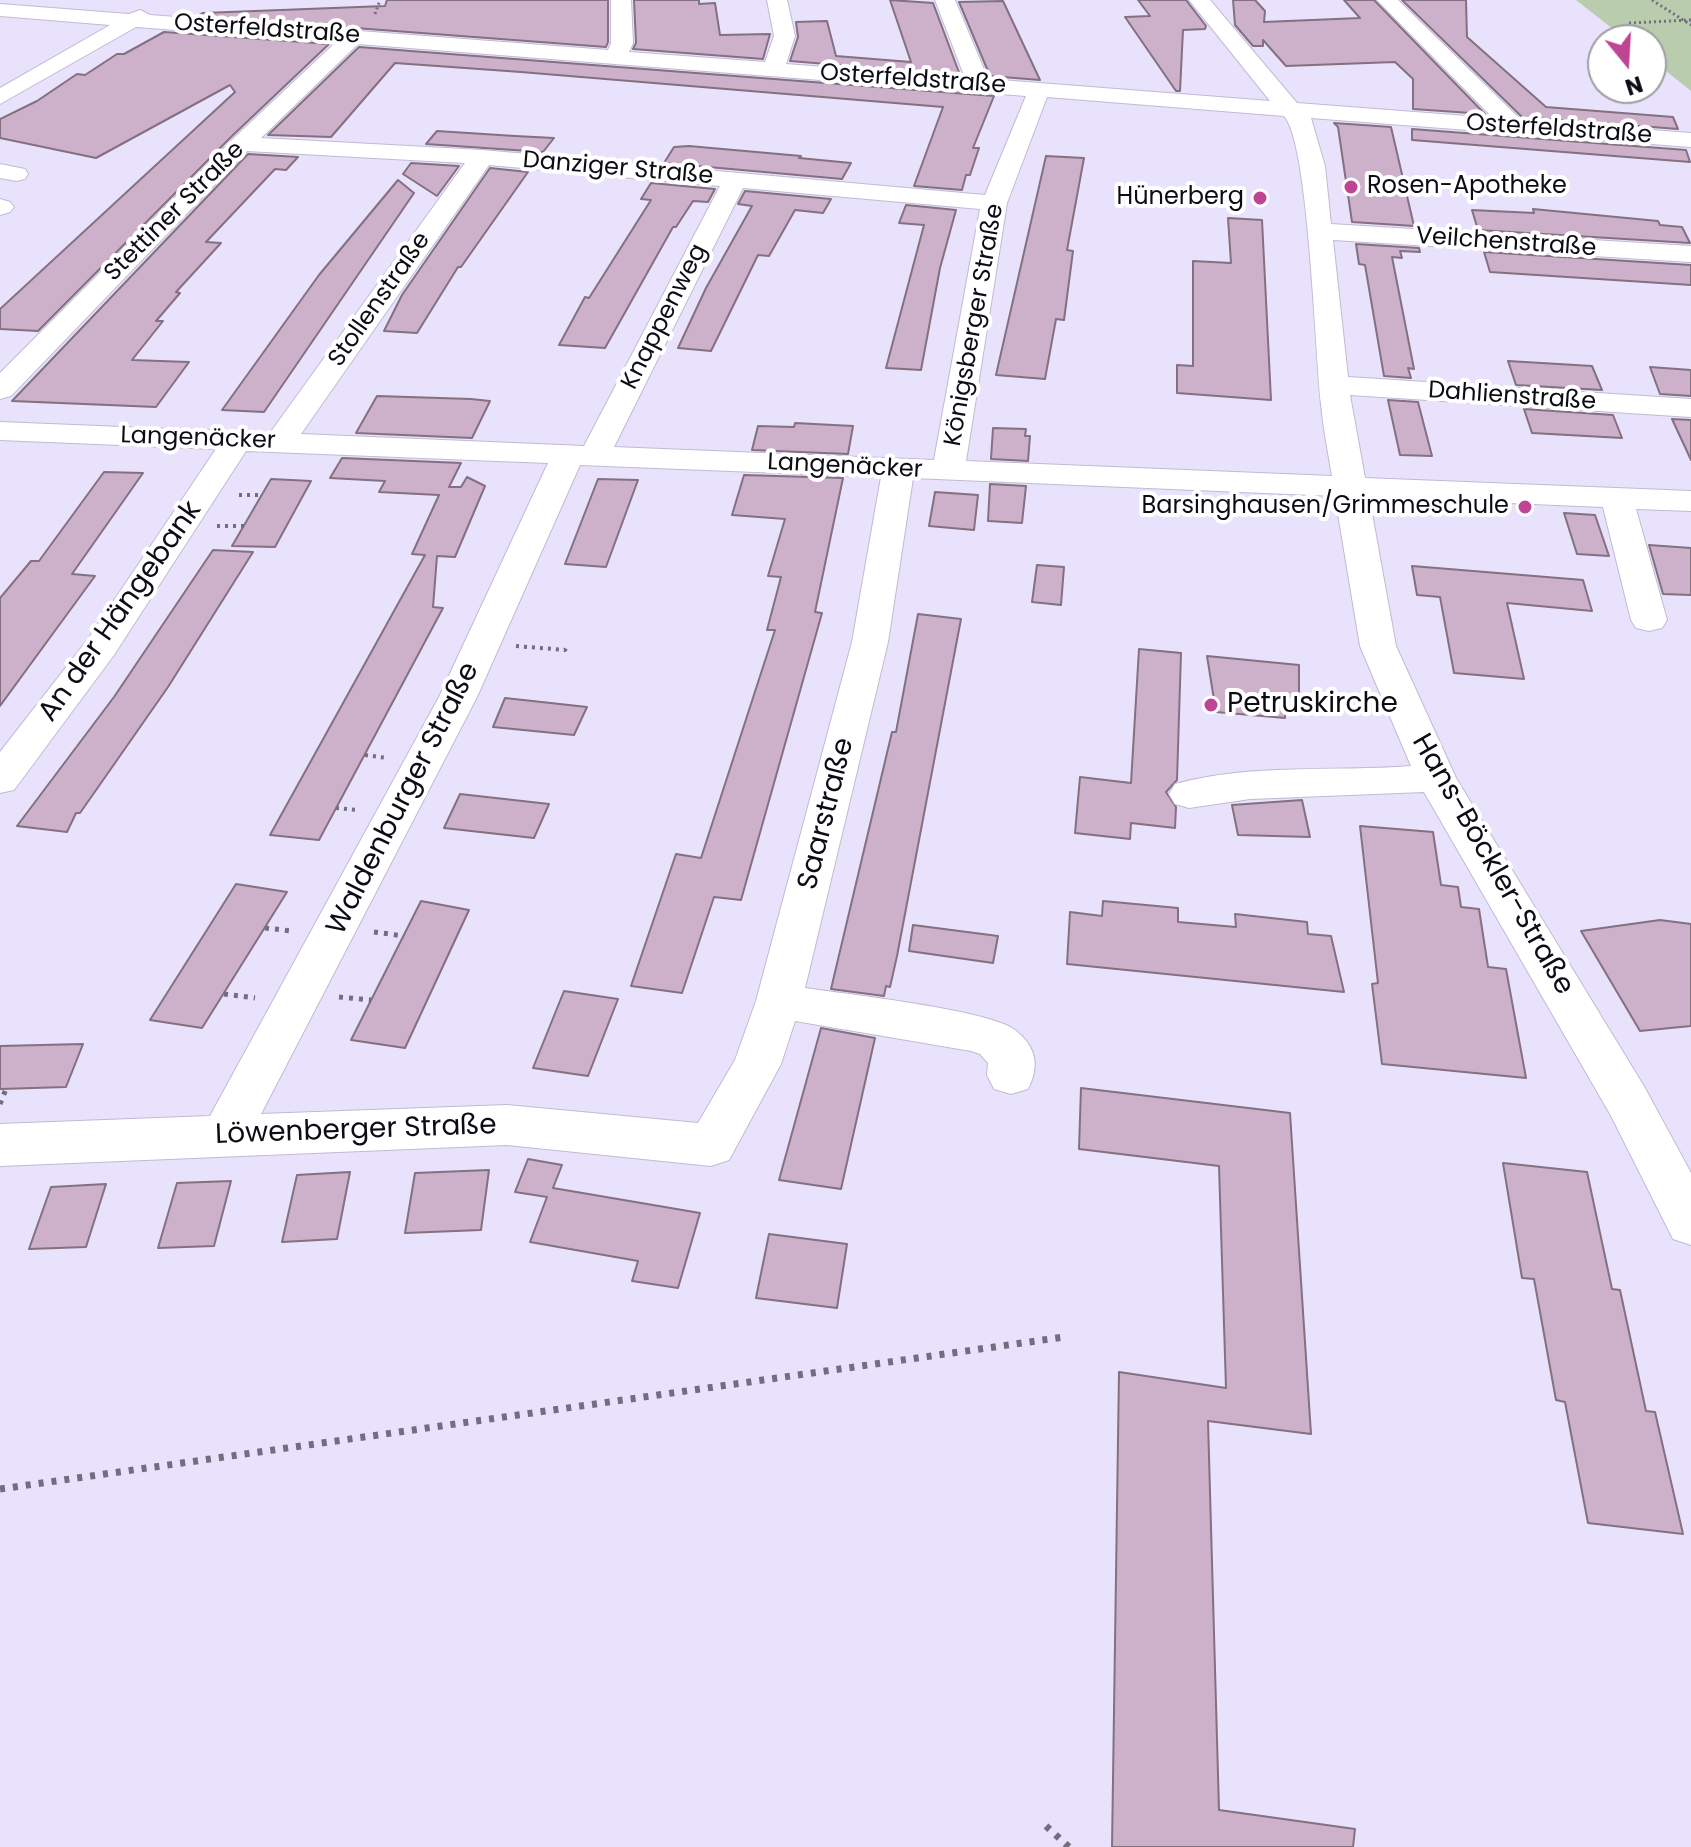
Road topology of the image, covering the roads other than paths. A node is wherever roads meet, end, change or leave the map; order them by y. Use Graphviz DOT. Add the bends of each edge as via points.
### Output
graph roads {
  1 [pos="171,0"];
  2 [pos="621,0"];
  3 [pos="777,0"];
  4 [pos="945,0"];
  5 [pos="1199,0"];
  6 [pos="1387,0"];
  7 [pos="0,10"];
  8 [pos="134,20"];
  9 [pos="353,37"];
  10 [pos="616,57"];
  11 [pos="772,69"];
  12 [pos="979,85"];
  13 [pos="1039,90"];
  14 [pos="2,95"];
  15 [pos="1291,109"];
  16 [pos="1515,127"];
  17 [pos="1691,140"];
  18 [pos="241,144"];
  19 [pos="482,157"];
  20 [pos="736,178"];
  21 [pos="994,203"];
  22 [pos="1321,231"];
  23 [pos="1691,254"];
  24 [pos="1334,385"];
  25 [pos="0,390"];
  26 [pos="1691,408"];
  27 [pos="0,431"];
  28 [pos="237,441"];
  29 [pos="279,443"];
  30 [pos="581,456"];
  31 [pos="898,469"];
  32 [pos="948,472"];
  33 [pos="1352,488"];
  34 [pos="1617,499"];
  35 [pos="1691,501"];
  36 [pos="1649,620"];
  37 [pos="1436,778"];
  38 [pos="0,780"];
  39 [pos="1189,794"];
  40 [pos="779,1001"];
  41 [pos="1011,1075"];
  42 [pos="225,1135"];
  43 [pos="0,1145"];
  44 [pos="711,1145"];
  45 [pos="1691,1223"];
  1 -- 8 [label="street"];
  2 -- 10 [label="street" via="622,43"];
  3 -- 11 [label="street" via="786,37"];
  4 -- 12 [label="street"];
  5 -- 15 [label="street, Hans-Böckler-Straße"];
  6 -- 16 [label="street"];
  7 -- 8 [label="street, Osterfeldstraße"];
  8 -- 9 [label="street, Osterfeldstraße"];
  8 -- 14 [label="street"];
  9 -- 10 [label="street, Osterfeldstraße"];
  9 -- 18 [label="street, Stettiner Straße"];
  10 -- 11 [label="street, Osterfeldstraße"];
  11 -- 12 [label="street, Osterfeldstraße"];
  12 -- 13 [label="street, Osterfeldstraße"];
  13 -- 15 [label="street, Osterfeldstraße"];
  13 -- 21 [label="street, Königsberger Straße"];
  15 -- 16 [label="street, Osterfeldstraße"];
  15 -- 22 [label="street, Hans-Böckler-Straße" via="1301,120 1313,166"];
  16 -- 17 [label="street, Osterfeldstraße"];
  18 -- 19 [label="street, Danziger Straße"];
  18 -- 25 [label="street, Stettiner Straße"];
  19 -- 20 [label="street, Danziger Straße"];
  19 -- 29 [label="street, Stollenstraße"];
  20 -- 21 [label="street, Danziger Straße"];
  20 -- 30 [label="street, Knappenweg"];
  21 -- 32 [label="street, Königsberger Straße"];
  22 -- 23 [label="street, Veilchenstraße"];
  22 -- 24 [label="street, Hans-Böckler-Straße"];
  24 -- 26 [label="street, Dahlienstraße"];
  24 -- 33 [label="street, Hans-Böckler-Straße"];
  27 -- 28 [label="street, Langenäcker"];
  28 -- 29 [label="street, Langenäcker"];
  28 -- 38 [label="street, An der Hängebank" via="130,605"];
  29 -- 30 [label="street, Langenäcker"];
  30 -- 31 [label="street, Langenäcker"];
  30 -- 42 [label="street, Waldenburger Straße"];
  31 -- 32 [label="street, Langenäcker"];
  31 -- 40 [label="street, Saarstraße" via="870,642"];
  32 -- 33 [label="street, Langenäcker"];
  33 -- 34 [label="street, Langenäcker"];
  33 -- 37 [label="street, Hans-Böckler-Straße" via="1378,646"];
  34 -- 35 [label="street, Langenäcker"];
  34 -- 36 [label="street"];
  37 -- 39 [label="street" via="1231,785"];
  37 -- 45 [label="street, Hans-Böckler-Straße" via="1628,1102"];
  40 -- 41 [label="street" via="973,1033 997,1041 1012,1058"];
  40 -- 44 [label="street, Saarstraße" via="757,1064"];
  42 -- 43 [label="street, Löwenberger Straße"];
  42 -- 44 [label="street, Löwenberger Straße" via="507,1125"];
}
